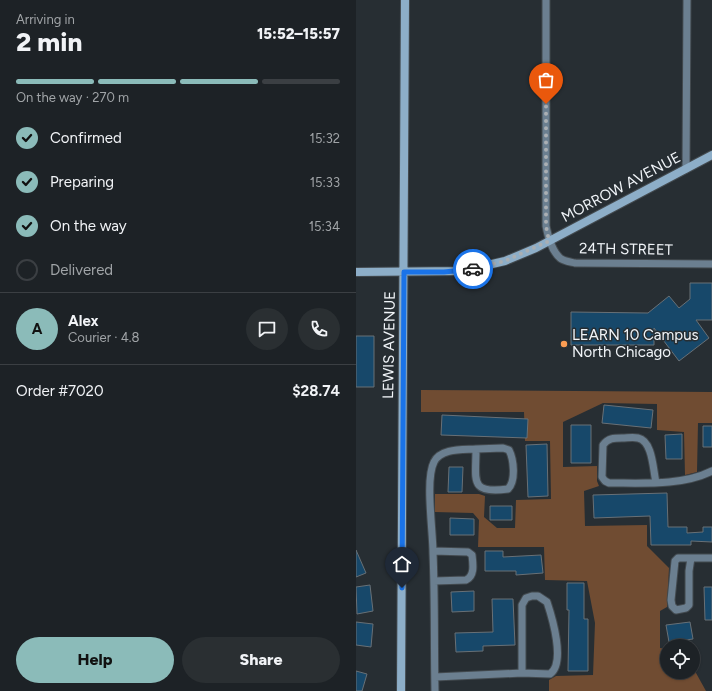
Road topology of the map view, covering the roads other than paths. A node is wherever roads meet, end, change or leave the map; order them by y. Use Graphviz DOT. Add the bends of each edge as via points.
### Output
graph roads {
  1 [pos="405,0"];
  2 [pos="546,0"];
  3 [pos="687,0"];
  4 [pos="712,155"];
  5 [pos="686,169"];
  6 [pos="549,241"];
  7 [pos="712,264"];
  8 [pos="356,272"];
  9 [pos="404,272"];
  10 [pos="476,449"];
  11 [pos="712,471"];
  12 [pos="656,482"];
  13 [pos="433,551"];
  14 [pos="691,558"];
  15 [pos="712,558"];
  16 [pos="434,581"];
  17 [pos="522,673"];
  18 [pos="435,677"];
  19 [pos="401,691"];
  20 [pos="435,691"];
  1 -- 9 [label="main road, LEWIS AVENUE"];
  2 -- 6 [label="street" via="546,226"];
  3 -- 5 [label="street"];
  4 -- 5 [label="main road, MORROW AVENUE"];
  5 -- 6 [label="main road, MORROW AVENUE"];
  6 -- 7 [label="street, 24TH STREET" via="560,258 575,263"];
  6 -- 9 [label="main road, MORROW AVENUE" via="490,266 462,271"];
  8 -- 9 [label="main road"];
  9 -- 19 [label="main road, LEWIS AVENUE"];
  10 -- 10 [label="street" via="478,486 490,491 508,489 513,482 512,455 509,450"];
  10 -- 13 [label="street" via="448,451 439,455 434,462 431,472"];
  11 -- 12 [label="street" via="679,481"];
  12 -- 12 [label="street" via="648,449 642,440 618,438 606,441 603,445 602,477 605,481"];
  13 -- 16 [label="street"];
  13 -- 16 [label="street" via="468,552 473,560 473,574 470,578"];
  14 -- 14 [label="street" via="689,605 676,610 671,600 673,564 678,558"];
  14 -- 15 [label="street"];
  16 -- 18 [label="street"];
  17 -- 17 [label="street" via="550,674 556,662 555,627 547,602 538,596 526,598 522,605"];
  17 -- 18 [label="street"];
  18 -- 20 [label="street"];
}
